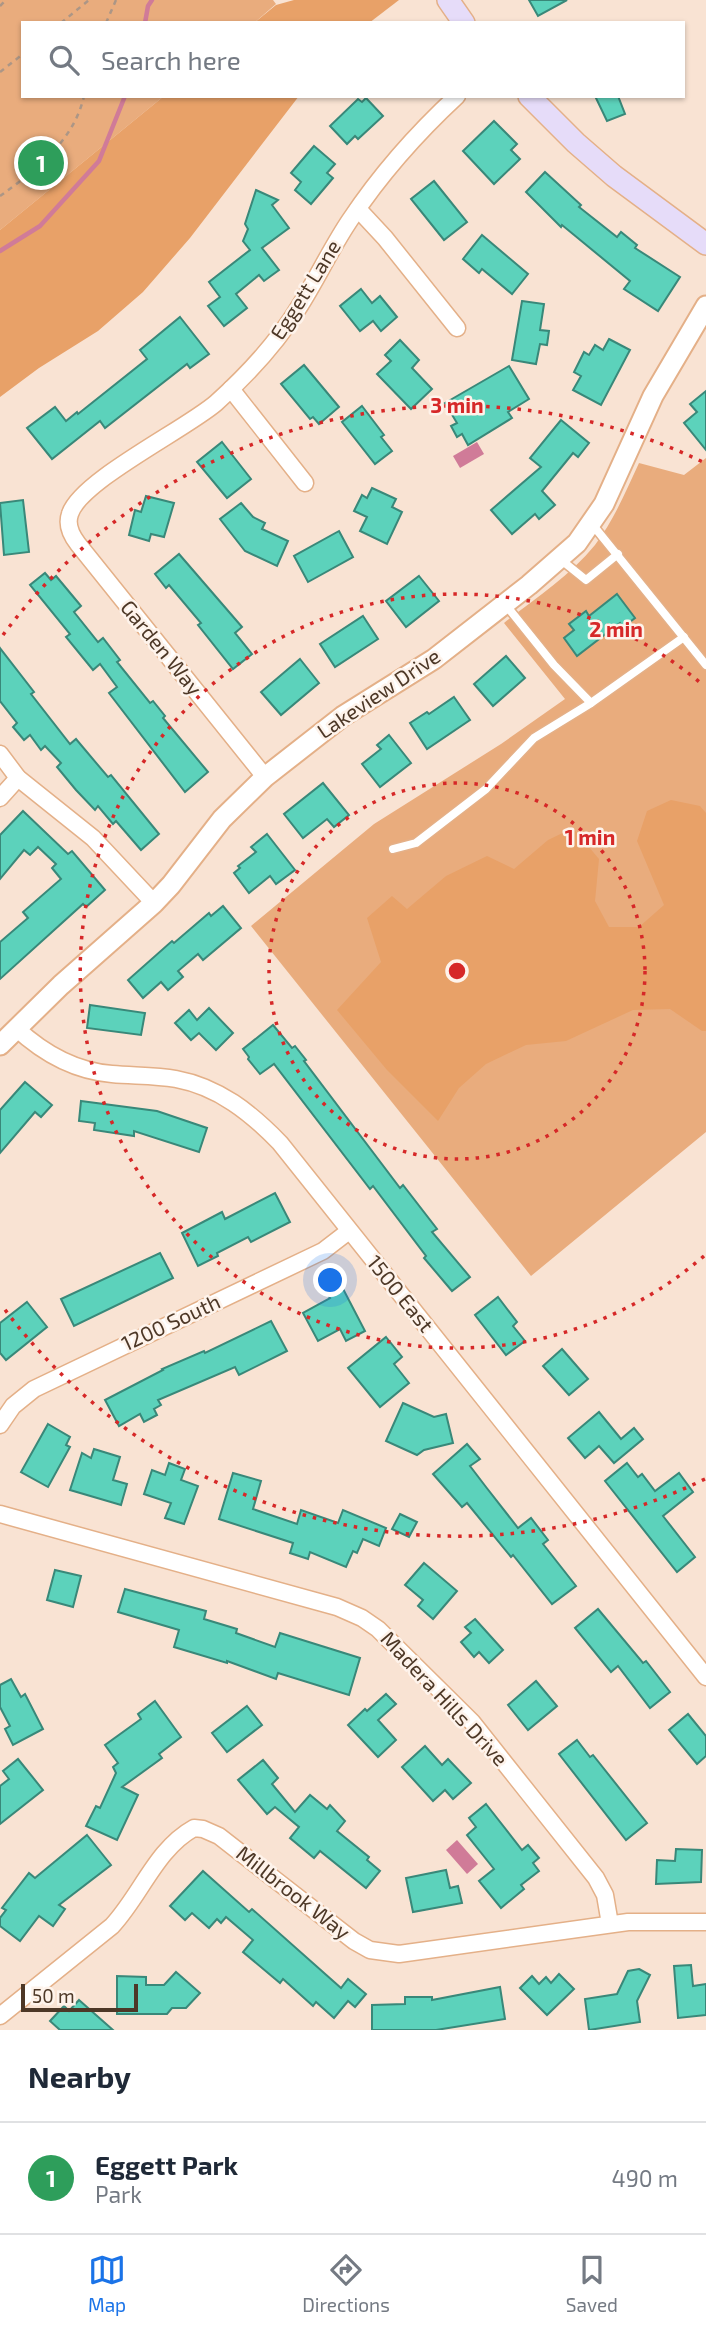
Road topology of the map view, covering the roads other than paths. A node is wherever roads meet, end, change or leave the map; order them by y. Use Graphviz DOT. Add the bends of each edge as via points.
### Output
graph roads {
  1 [pos="448,0"];
  2 [pos="463,21"];
  3 [pos="455,98"];
  4 [pos="531,98"];
  5 [pos="358,209"];
  6 [pos="706,244"];
  7 [pos="706,306"];
  8 [pos="457,328"];
  9 [pos="231,389"];
  10 [pos="305,483"];
  11 [pos="69,515"];
  12 [pos="592,524"];
  13 [pos="618,554"];
  14 [pos="560,559"];
  15 [pos="505,604"];
  16 [pos="684,637"];
  17 [pos="706,665"];
  18 [pos="591,703"];
  19 [pos="0,754"];
  20 [pos="265,776"];
  21 [pos="18,778"];
  22 [pos="0,798"];
  23 [pos="393,849"];
  24 [pos="154,903"];
  25 [pos="16,1028"];
  26 [pos="0,1045"];
  27 [pos="349,1231"];
  28 [pos="0,1424"];
  29 [pos="0,1514"];
  30 [pos="706,1677"];
  31 [pos="706,1922"];
  32 [pos="610,1924"];
  33 [pos="0,2016"];
  1 -- 2 [label="main road"];
  3 -- 5 [label="street, Eggett Lane" via="395,161"];
  4 -- 6 [label="main road" via="604,168"];
  5 -- 8 [label="street"];
  5 -- 9 [label="street, Eggett Lane" via="288,325"];
  7 -- 12 [label="street, Lakeview Drive" via="653,396"];
  9 -- 10 [label="street"];
  9 -- 11 [label="street, Eggett Lane" via="87,492"];
  11 -- 20 [label="street, Garden Way" via="78,544"];
  12 -- 13 [label="lane"];
  12 -- 14 [label="street, Lakeview Drive"];
  13 -- 14 [label="lane" via="586,580"];
  13 -- 16 [label="lane"];
  14 -- 15 [label="street, Lakeview Drive"];
  15 -- 18 [label="lane"];
  15 -- 20 [label="street, Lakeview Drive" via="419,670 343,716"];
  16 -- 17 [label="lane"];
  16 -- 18 [label="lane"];
  18 -- 23 [label="lane" via="534,738 486,789 416,842"];
  19 -- 21 [label="street"];
  20 -- 24 [label="street, Lakeview Drive" via="222,819"];
  21 -- 22 [label="street"];
  21 -- 24 [label="street" via="93,838"];
  24 -- 25 [label="street, Lakeview Drive"];
  25 -- 26 [label="street, Lakeview Drive"];
  25 -- 27 [label="street, 1500 East" via="47,1053 78,1067 178,1079 233,1102 280,1143"];
  27 -- 28 [label="street, 1200 South" via="323,1251 34,1388"];
  27 -- 30 [label="street, 1500 East"];
  29 -- 32 [label="street, Madera Hills Drive" via="337,1607 371,1623 492,1746 601,1886"];
  31 -- 32 [label="street, Millbrook Way"];
  32 -- 33 [label="street, Millbrook Way" via="399,1954 379,1952 354,1941 219,1836 194,1828 168,1849 113,1926"];
}
